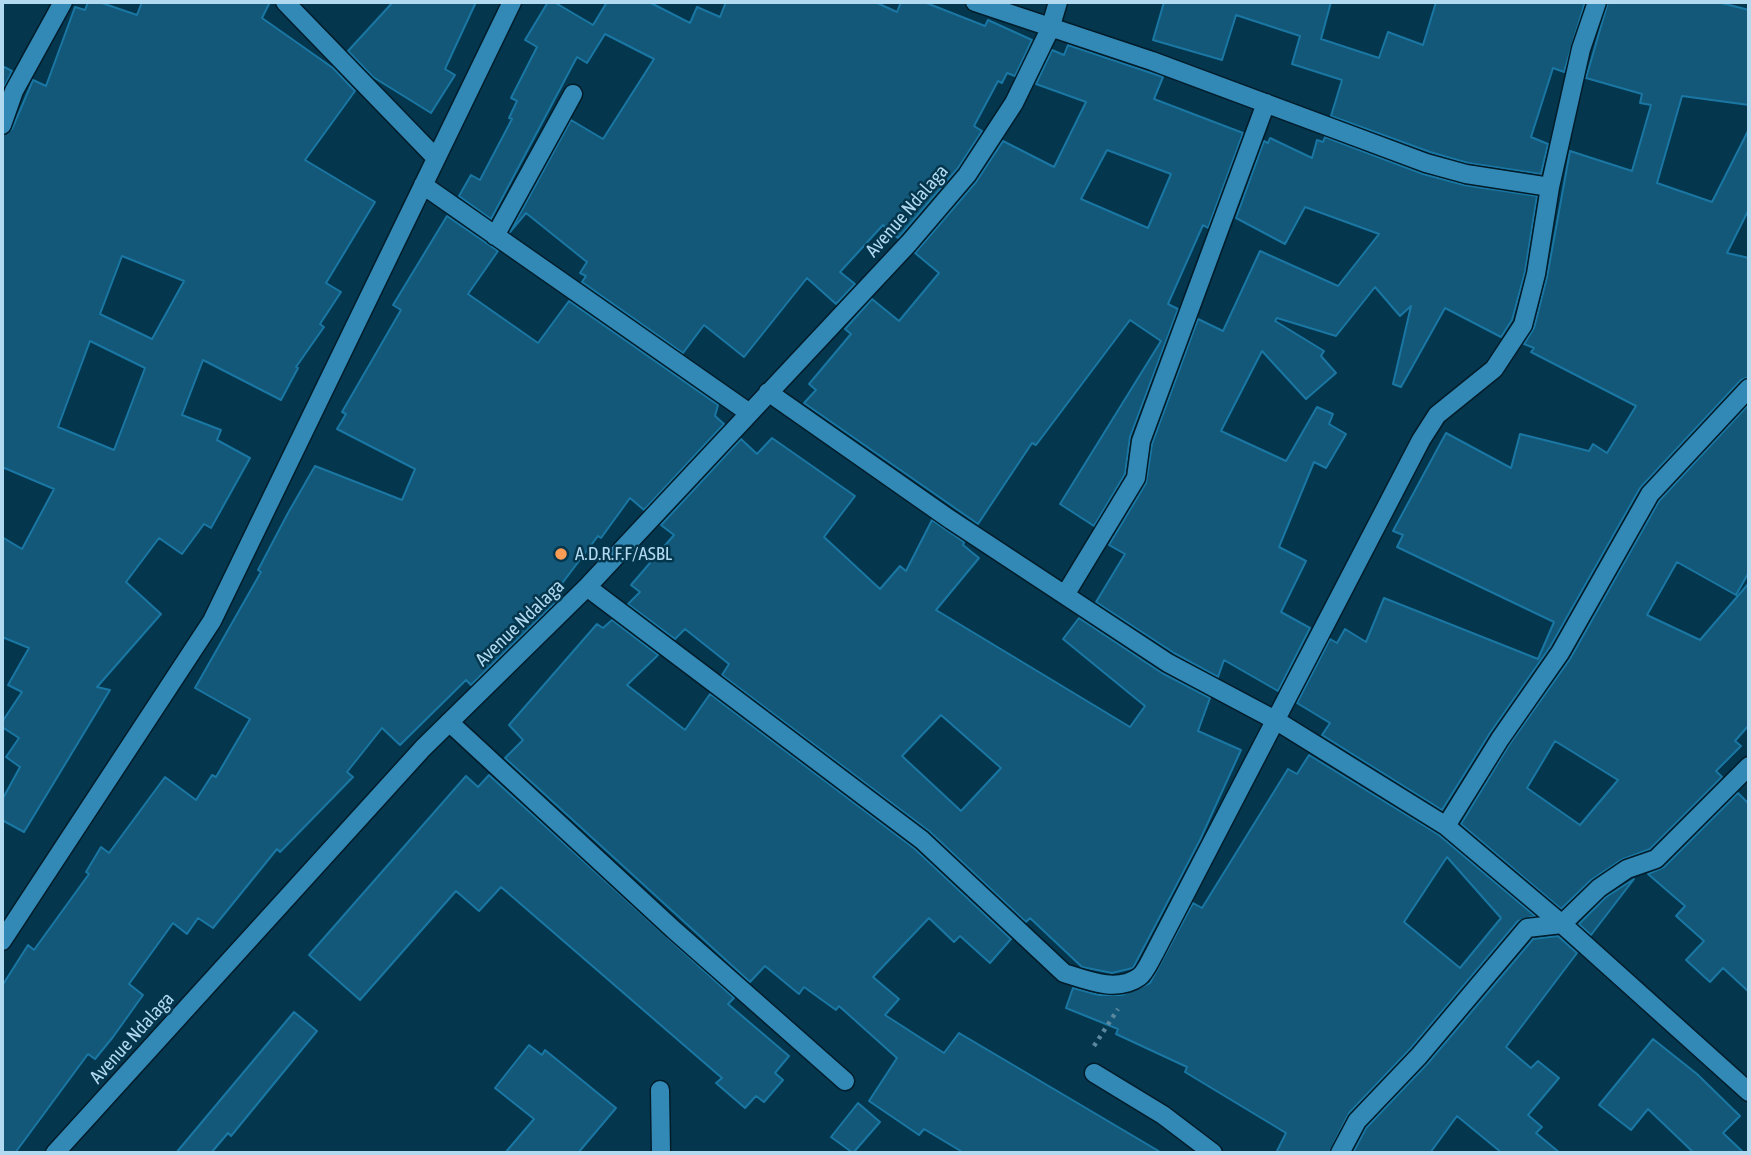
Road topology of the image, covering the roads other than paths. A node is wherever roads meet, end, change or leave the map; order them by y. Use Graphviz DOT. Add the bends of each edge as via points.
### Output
graph roads {
  1 [pos="63,2"];
  2 [pos="285,2"];
  3 [pos="512,2"];
  4 [pos="975,2"];
  5 [pos="1058,2"];
  6 [pos="1597,2"];
  7 [pos="1050,29"];
  8 [pos="573,94"];
  9 [pos="1266,103"];
  10 [pos="2,125"];
  11 [pos="436,158"];
  12 [pos="423,185"];
  13 [pos="1550,187"];
  14 [pos="495,236"];
  15 [pos="1749,388"];
  16 [pos="768,392"];
  17 [pos="748,412"];
  18 [pos="587,587"];
  19 [pos="1065,595"];
  20 [pos="1277,721"];
  21 [pos="449,722"];
  22 [pos="1749,766"];
  23 [pos="1446,825"];
  24 [pos="1562,924"];
  25 [pos="2,941"];
  26 [pos="1094,1073"];
  27 [pos="845,1081"];
  28 [pos="660,1090"];
  29 [pos="1749,1092"];
  30 [pos="55,1153"];
  31 [pos="661,1153"];
  32 [pos="1213,1153"];
  33 [pos="1340,1153"];
  1 -- 10 [label="street" via="14,91"];
  2 -- 11 [label="street"];
  3 -- 11 [label="street"];
  4 -- 7 [label="street"];
  5 -- 7 [label="street, Avenue Ndalaga"];
  6 -- 13 [label="street" via="1580,48"];
  7 -- 9 [label="street"];
  7 -- 16 [label="street, Avenue Ndalaga" via="1014,103 967,175"];
  8 -- 14 [label="street"];
  9 -- 13 [label="street" via="1426,163"];
  9 -- 19 [label="street" via="1141,441 1136,478"];
  11 -- 12 [label="street"];
  12 -- 14 [label="street"];
  12 -- 25 [label="street" via="212,621"];
  13 -- 20 [label="street" via="1536,274 1513,344 1494,369 1437,415 1421,440"];
  14 -- 17 [label="street"];
  15 -- 23 [label="street" via="1650,494 1560,653"];
  16 -- 17 [label="street, Avenue Ndalaga"];
  16 -- 19 [label="street"];
  17 -- 18 [label="street, Avenue Ndalaga"];
  18 -- 20 [label="street" via="922,840 1064,973 1092,982 1116,985 1139,977"];
  18 -- 21 [label="street, Avenue Ndalaga"];
  19 -- 20 [label="street" via="1168,663"];
  20 -- 23 [label="street"];
  21 -- 27 [label="street"];
  21 -- 30 [label="street, Avenue Ndalaga"];
  22 -- 24 [label="street" via="1656,859 1627,869"];
  23 -- 24 [label="street"];
  24 -- 29 [label="street"];
  24 -- 33 [label="street" via="1527,928 1419,1056 1356,1121"];
  26 -- 32 [label="street" via="1163,1115"];
  28 -- 31 [label="street"];
}
